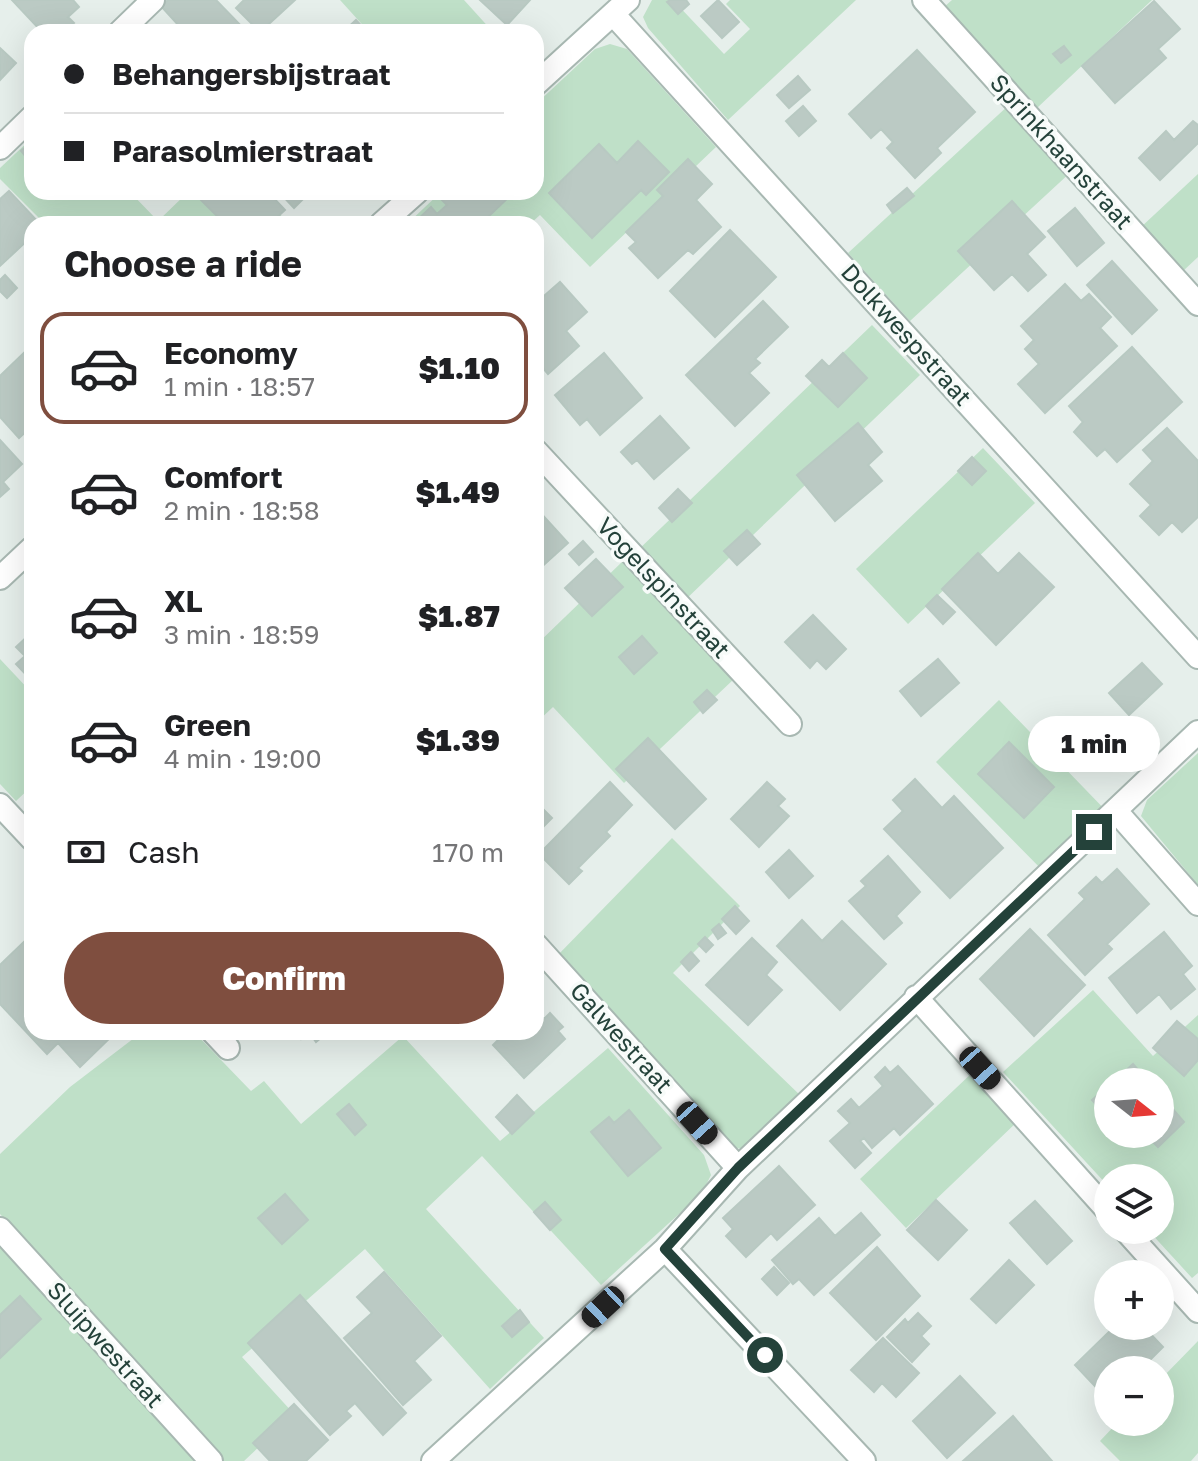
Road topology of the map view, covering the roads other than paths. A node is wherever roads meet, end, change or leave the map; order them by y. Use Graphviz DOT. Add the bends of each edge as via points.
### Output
graph roads {
  1 [pos="153,0"];
  2 [pos="924,0"];
  3 [pos="621,7"];
  4 [pos="128,24"];
  5 [pos="544,77"];
  6 [pos="24,125"];
  7 [pos="0,148"];
  8 [pos="408,200"];
  9 [pos="390,216"];
  10 [pos="1198,304"];
  11 [pos="544,460"];
  12 [pos="24,556"];
  13 [pos="0,578"];
  14 [pos="1198,657"];
  15 [pos="790,724"];
  16 [pos="1198,732"];
  17 [pos="0,805"];
  18 [pos="1116,811"];
  19 [pos="24,830"];
  20 [pos="1198,904"];
  21 [pos="544,954"];
  22 [pos="916,997"];
  23 [pos="738,1168"];
  24 [pos="1094,1195"];
  25 [pos="0,1229"];
  26 [pos="1138,1244"];
  27 [pos="665,1249"];
  28 [pos="1198,1311"];
  29 [pos="211,1461"];
  30 [pos="433,1461"];
  31 [pos="864,1461"];
  1 -- 4 [label="street"];
  2 -- 10 [label="street, Sprinkhaanstraat"];
  3 -- 5 [label="street"];
  3 -- 14 [label="street, Dolkwespstraat"];
  6 -- 7 [label="street"];
  8 -- 9 [label="street"];
  11 -- 15 [label="street, Vogelspinstraat"];
  12 -- 13 [label="street"];
  16 -- 18 [label="street"];
  17 -- 19 [label="street"];
  18 -- 20 [label="street"];
  18 -- 22 [label="street"];
  21 -- 23 [label="street, Galwestraat"];
  22 -- 23 [label="street"];
  22 -- 24 [label="street"];
  23 -- 27 [label="street"];
  25 -- 29 [label="street, Sluipwestraat"];
  26 -- 28 [label="street"];
  27 -- 30 [label="street"];
  27 -- 31 [label="street"];
}
